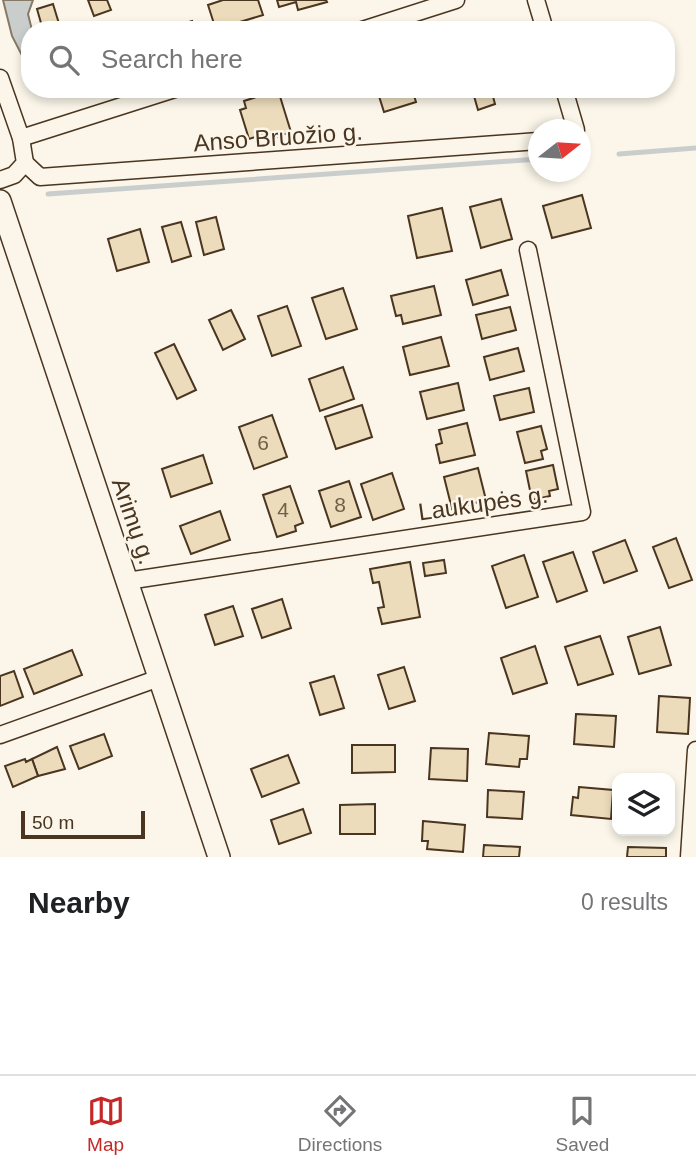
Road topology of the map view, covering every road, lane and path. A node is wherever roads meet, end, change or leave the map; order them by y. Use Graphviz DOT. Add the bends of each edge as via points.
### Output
graph roads {
  1 [pos="456,0"];
  2 [pos="536,0"];
  3 [pos="390,21"];
  4 [pos="542,21"];
  5 [pos="0,78"];
  6 [pos="147,98"];
  7 [pos="567,98"];
  8 [pos="573,119"];
  9 [pos="20,138"];
  10 [pos="528,142"];
  11 [pos="25,163"];
  12 [pos="0,180"];
  13 [pos="1,210"];
  14 [pos="528,250"];
  15 [pos="127,582"];
  16 [pos="159,678"];
  17 [pos="0,735"];
  18 [pos="696,750"];
  19 [pos="219,857"];
  20 [pos="689,857"];
  1 -- 3 [label="street"];
  2 -- 4 [label="street"];
  5 -- 9 [label="street"];
  6 -- 9 [label="street"];
  7 -- 8 [label="street"];
  9 -- 11 [label="street"];
  10 -- 11 [label="street, Anso Bruožio g." via="40,177"];
  11 -- 12 [label="street" via="14,175"];
  13 -- 15 [label="main road, Arimų g."];
  14 -- 15 [label="street, Laukupės g." via="582,512"];
  15 -- 16 [label="main road, Arimų g."];
  16 -- 17 [label="street"];
  16 -- 19 [label="main road, Arimų g."];
  18 -- 20 [label="street"];
}
